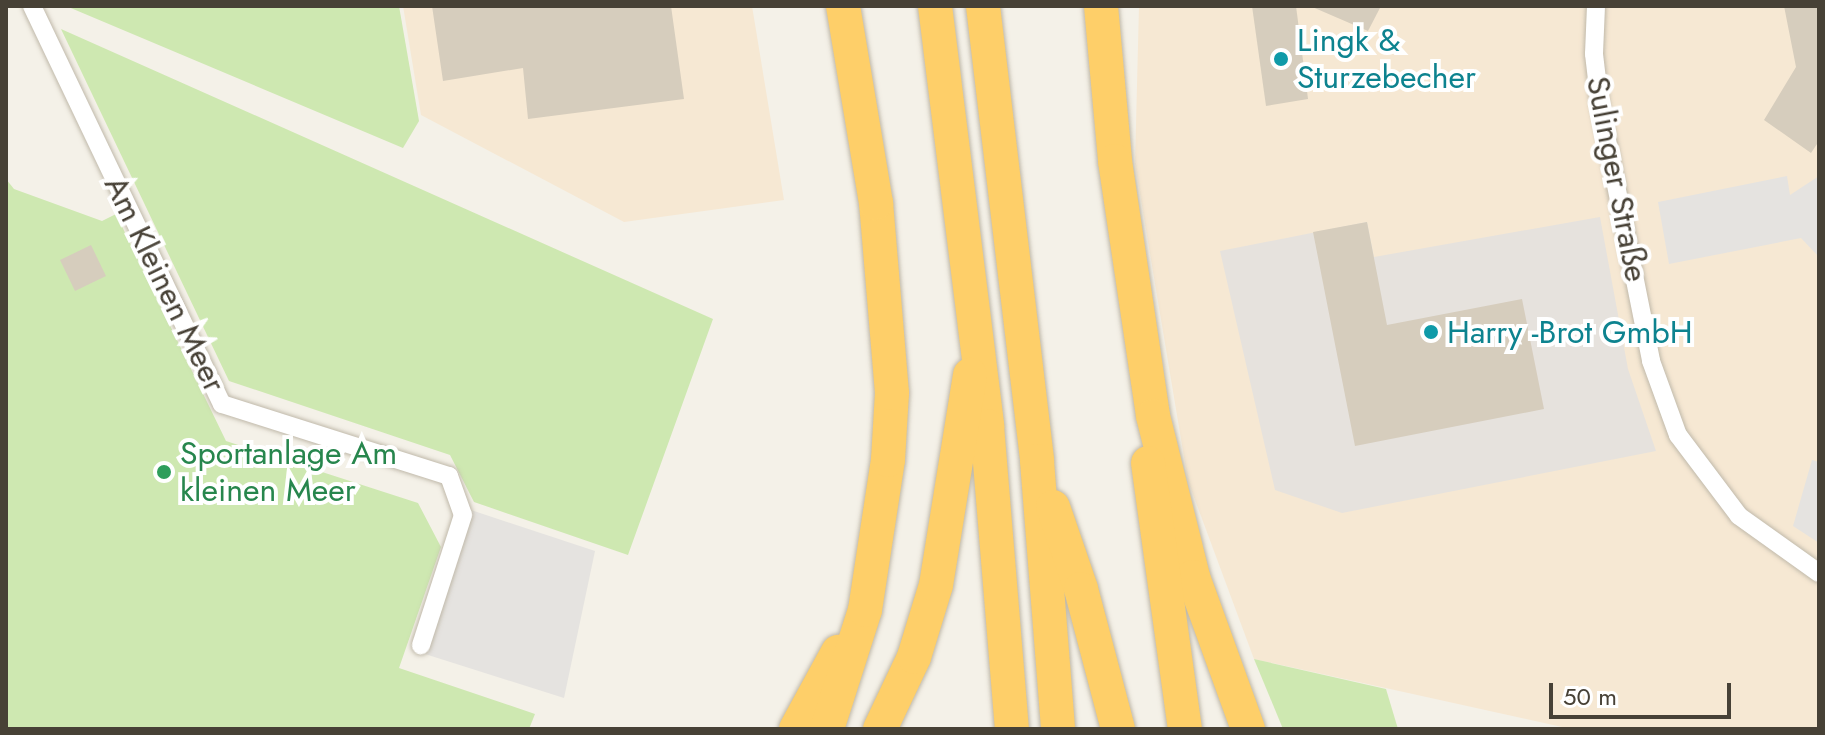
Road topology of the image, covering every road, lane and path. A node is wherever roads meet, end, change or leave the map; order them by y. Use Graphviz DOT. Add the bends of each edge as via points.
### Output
graph roads {
  1 [pos="32,6"];
  2 [pos="843,6"];
  3 [pos="935,6"];
  4 [pos="983,6"];
  5 [pos="1101,6"];
  6 [pos="1596,6"];
  7 [pos="1137,319"];
  8 [pos="977,327"];
  9 [pos="1037,461"];
  10 [pos="874,554"];
  11 [pos="1819,573"];
  12 [pos="421,645"];
  13 [pos="1184,721"];
  14 [pos="796,729"];
  15 [pos="827,729"];
  16 [pos="880,729"];
  17 [pos="1012,729"];
  18 [pos="1058,729"];
  19 [pos="1118,729"];
  20 [pos="1248,729"];
  1 -- 12 [label="street, Am Kleinen Meer" via="222,404 449,476 463,515"];
  2 -- 10 [label="highway" via="890,323 890,433"];
  3 -- 8 [label="highway"];
  4 -- 9 [label="highway"];
  5 -- 7 [label="highway" via="1104,70"];
  6 -- 11 [label="street, Sulinger Straße" via="1600,105 1651,361 1673,423 1689,454 1739,516"];
  7 -- 13 [label="highway" via="1152,515"];
  7 -- 20 [label="highway" via="1153,416 1193,577"];
  8 -- 16 [label="highway" via="936,585 914,657"];
  8 -- 17 [label="highway"];
  9 -- 18 [label="highway"];
  9 -- 19 [label="highway" via="1081,589"];
  10 -- 14 [label="highway" via="836,658"];
  10 -- 15 [label="highway" via="854,657"];
}
